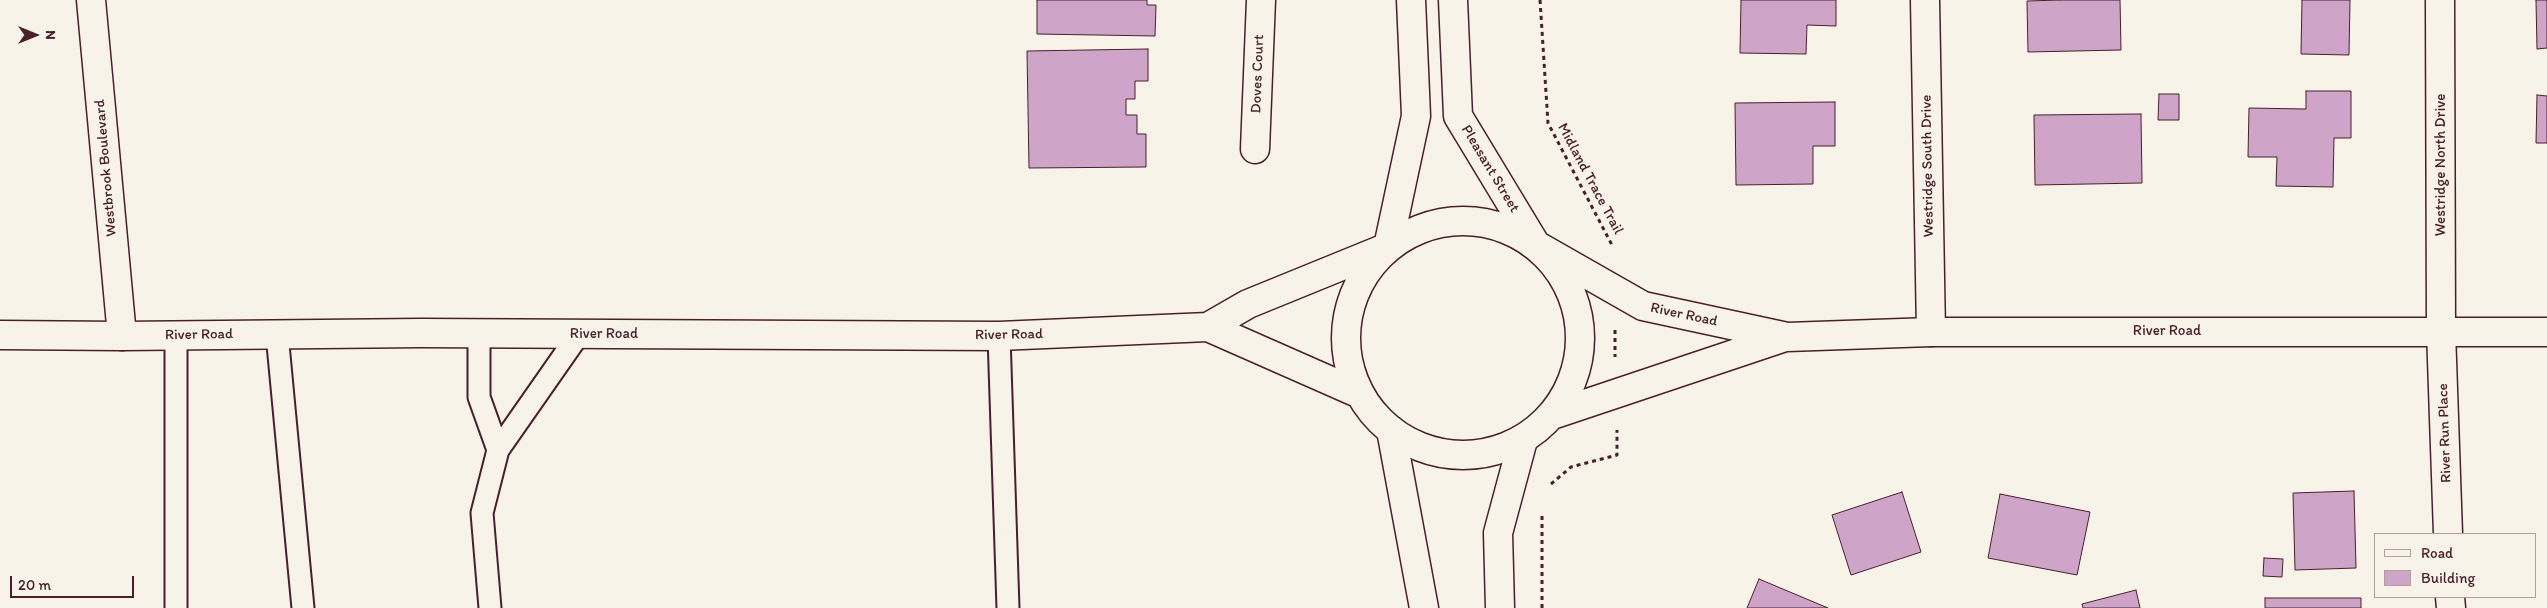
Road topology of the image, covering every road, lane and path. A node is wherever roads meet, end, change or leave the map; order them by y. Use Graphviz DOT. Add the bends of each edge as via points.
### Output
graph roads {
  1 [pos="91,0"];
  2 [pos="1261,0"];
  3 [pos="1411,0"];
  4 [pos="1453,0"];
  5 [pos="1540,0"];
  6 [pos="1925,0"];
  7 [pos="2440,0"];
  8 [pos="1255,149"];
  9 [pos="1536,245"];
  10 [pos="1388,247"];
  11 [pos="1614,249"];
  12 [pos="1208,327"];
  13 [pos="2441,331"];
  14 [pos="1931,332"];
  15 [pos="2547,332"];
  16 [pos="479,333"];
  17 [pos="277,334"];
  18 [pos="579,334"];
  19 [pos="0,335"];
  20 [pos="176,335"];
  21 [pos="122,336"];
  22 [pos="999,336"];
  23 [pos="1787,337"];
  24 [pos="1360,394"];
  25 [pos="1552,415"];
  26 [pos="1391,430"];
  27 [pos="1523,440"];
  28 [pos="498,450"];
  29 [pos="2448,533"];
  30 [pos="176,608"];
  31 [pos="302,608"];
  32 [pos="490,608"];
  33 [pos="1008,608"];
  34 [pos="1424,608"];
  35 [pos="1500,608"];
  1 -- 21 [label="main road, Westbrook Boulevard"];
  2 -- 8 [label="main road, Doves Court"];
  3 -- 10 [label="main road" via="1416,116"];
  4 -- 9 [label="main road, Pleasant Street" via="1458,116"];
  5 -- 11 [label="path, Midland Trace Trail" via="1548,123"];
  6 -- 14 [label="main road, Westridge South Drive"];
  7 -- 13 [label="main road, Westridge North Drive"];
  9 -- 10 [label="main road, River Road" via="1501,226 1462,220 1422,227"];
  9 -- 23 [label="main road, River Road" via="1643,306"];
  9 -- 25 [label="main road" via="1562,273 1577,308 1580,346 1572,383"];
  10 -- 12 [label="main road, River Road" via="1248,304"];
  10 -- 24 [label="main road" via="1362,278 1348,315 1347,355"];
  12 -- 22 [label="main road, River Road"];
  12 -- 24 [label="main road, River Road"];
  13 -- 14 [label="main road, River Road"];
  13 -- 15 [label="main road, River Road"];
  13 -- 29 [label="main road, River Run Place"];
  14 -- 23 [label="main road, River Road"];
  16 -- 17 [label="main road, River Road"];
  16 -- 18 [label="main road, River Road"];
  16 -- 28 [label="lane" via="479,397"];
  17 -- 20 [label="main road, River Road"];
  17 -- 31 [label="lane"];
  18 -- 22 [label="main road, River Road"];
  18 -- 28 [label="lane"];
  19 -- 21 [label="main road, River Road"];
  20 -- 21 [label="main road, River Road"];
  20 -- 30 [label="lane"];
  22 -- 33 [label="lane"];
  23 -- 25 [label="main road, River Road"];
  24 -- 26 [label="main road" via="1382,424"];
  25 -- 27 [label="main road"];
  26 -- 27 [label="main road" via="1414,445 1450,455 1488,453"];
  26 -- 34 [label="main road"];
  27 -- 35 [label="main road" via="1498,533"];
  28 -- 32 [label="lane" via="482,513"];
}
